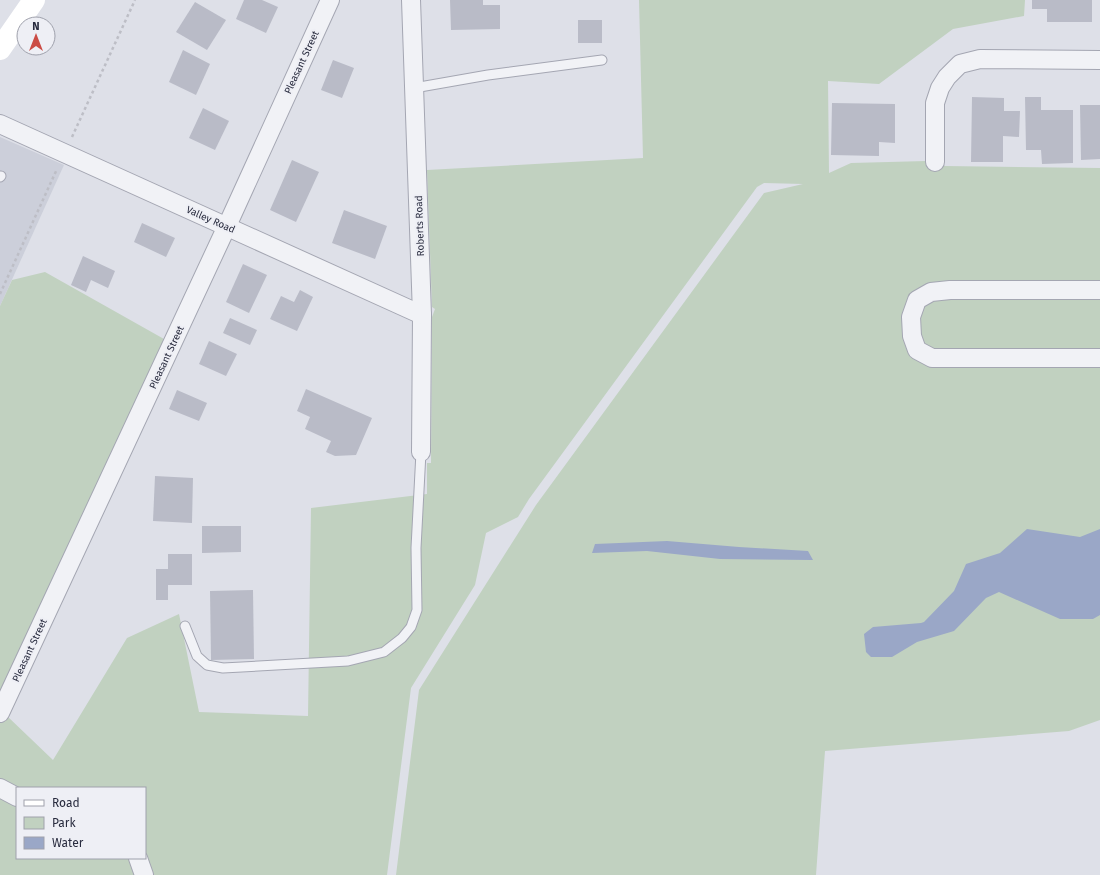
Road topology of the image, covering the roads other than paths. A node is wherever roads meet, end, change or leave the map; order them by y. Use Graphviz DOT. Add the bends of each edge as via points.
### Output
graph roads {
  1 [pos="34,0"];
  2 [pos="330,0"];
  3 [pos="411,0"];
  4 [pos="0,49"];
  5 [pos="602,60"];
  6 [pos="1100,60"];
  7 [pos="414,88"];
  8 [pos="0,124"];
  9 [pos="935,162"];
  10 [pos="227,226"];
  11 [pos="1100,290"];
  12 [pos="422,315"];
  13 [pos="1100,358"];
  14 [pos="421,452"];
  15 [pos="185,626"];
  16 [pos="0,713"];
  17 [pos="0,788"];
  18 [pos="16,796"];
  19 [pos="138,859"];
  20 [pos="144,875"];
  1 -- 4 [label="main road"];
  2 -- 10 [label="street, Pleasant Street"];
  3 -- 7 [label="street, Roberts Road"];
  5 -- 7 [label="lane"];
  6 -- 9 [label="street" via="980,59 960,64 940,88 936,103"];
  7 -- 12 [label="street, Roberts Road"];
  8 -- 10 [label="street, Valley Road"];
  10 -- 12 [label="street, Valley Road"];
  10 -- 16 [label="street, Pleasant Street"];
  11 -- 13 [label="street" via="931,292 917,300 911,317 912,336 918,350 932,358"];
  12 -- 14 [label="street, Roberts Road"];
  14 -- 15 [label="lane" via="416,548 417,610 411,628 384,652 348,662 223,668 207,665 197,656"];
  17 -- 18 [label="street"];
  19 -- 20 [label="street"];
}
